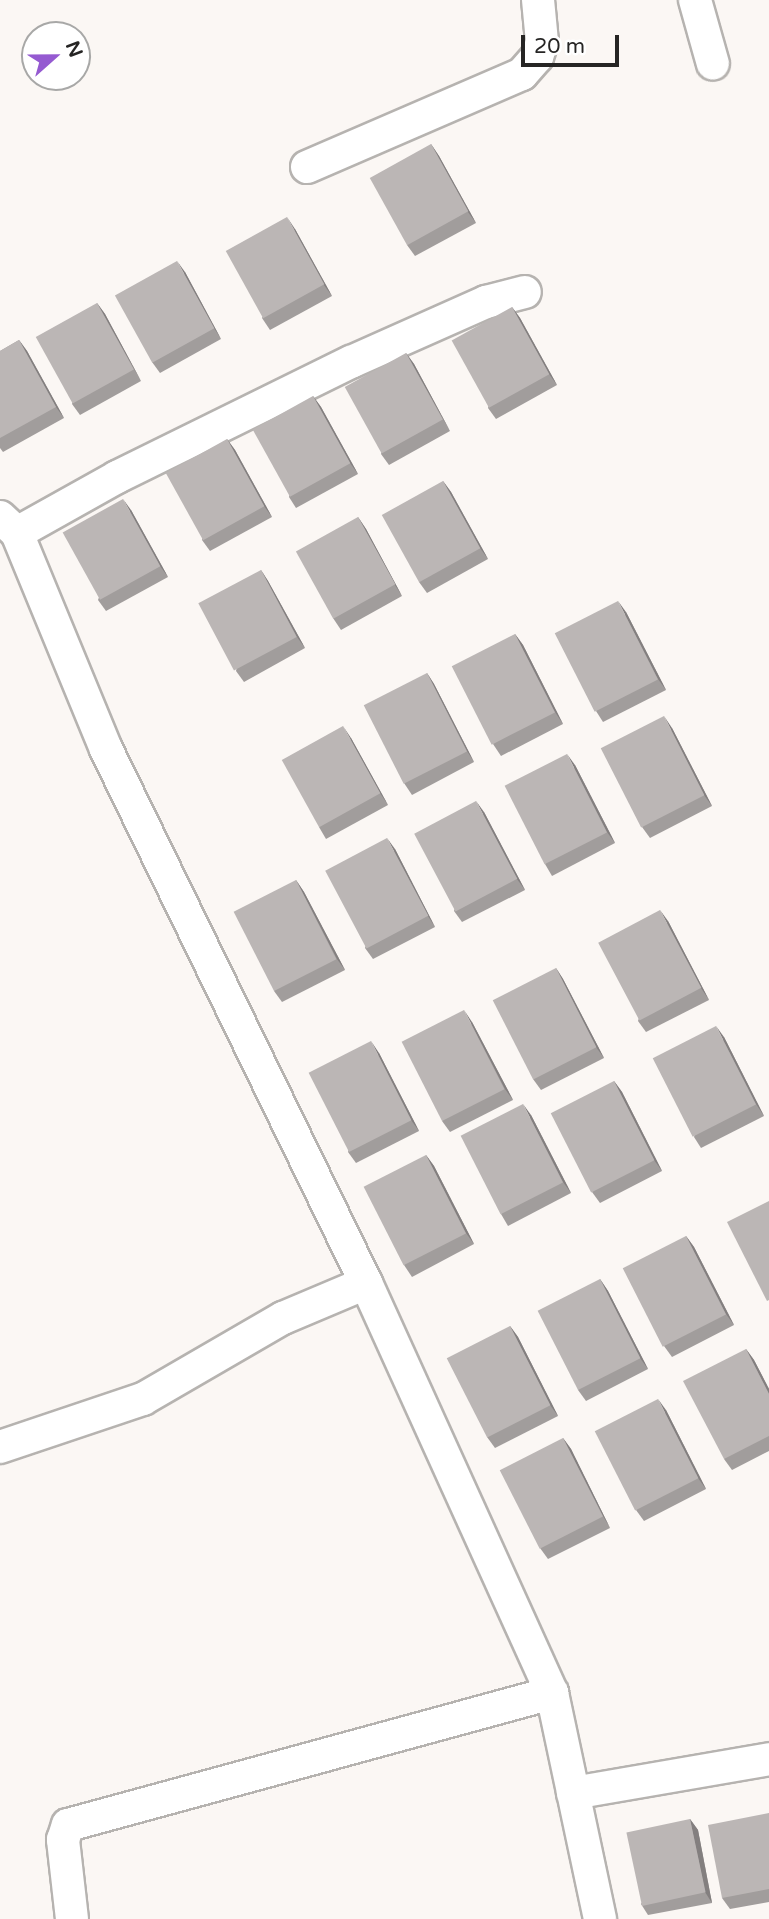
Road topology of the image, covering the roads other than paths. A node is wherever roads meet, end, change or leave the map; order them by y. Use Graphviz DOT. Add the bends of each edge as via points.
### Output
graph roads {
  1 [pos="538,0"];
  2 [pos="695,0"];
  3 [pos="713,64"];
  4 [pos="307,167"];
  5 [pos="525,292"];
  6 [pos="8,525"];
  7 [pos="366,1283"];
  8 [pos="0,1447"];
  9 [pos="552,1693"];
  10 [pos="769,1759"];
  11 [pos="573,1793"];
  12 [pos="72,1919"];
  13 [pos="600,1919"];
  1 -- 4 [label="street" via="542,42 537,57 522,74"];
  2 -- 3 [label="street"];
  5 -- 6 [label="street" via="486,302 351,362"];
  6 -- 7 [label="street" via="106,749"];
  7 -- 8 [label="street" via="283,1318 143,1399"];
  7 -- 9 [label="street"];
  9 -- 11 [label="street"];
  9 -- 12 [label="street" via="68,1825 63,1840"];
  10 -- 11 [label="street"];
  11 -- 13 [label="street"];
}
